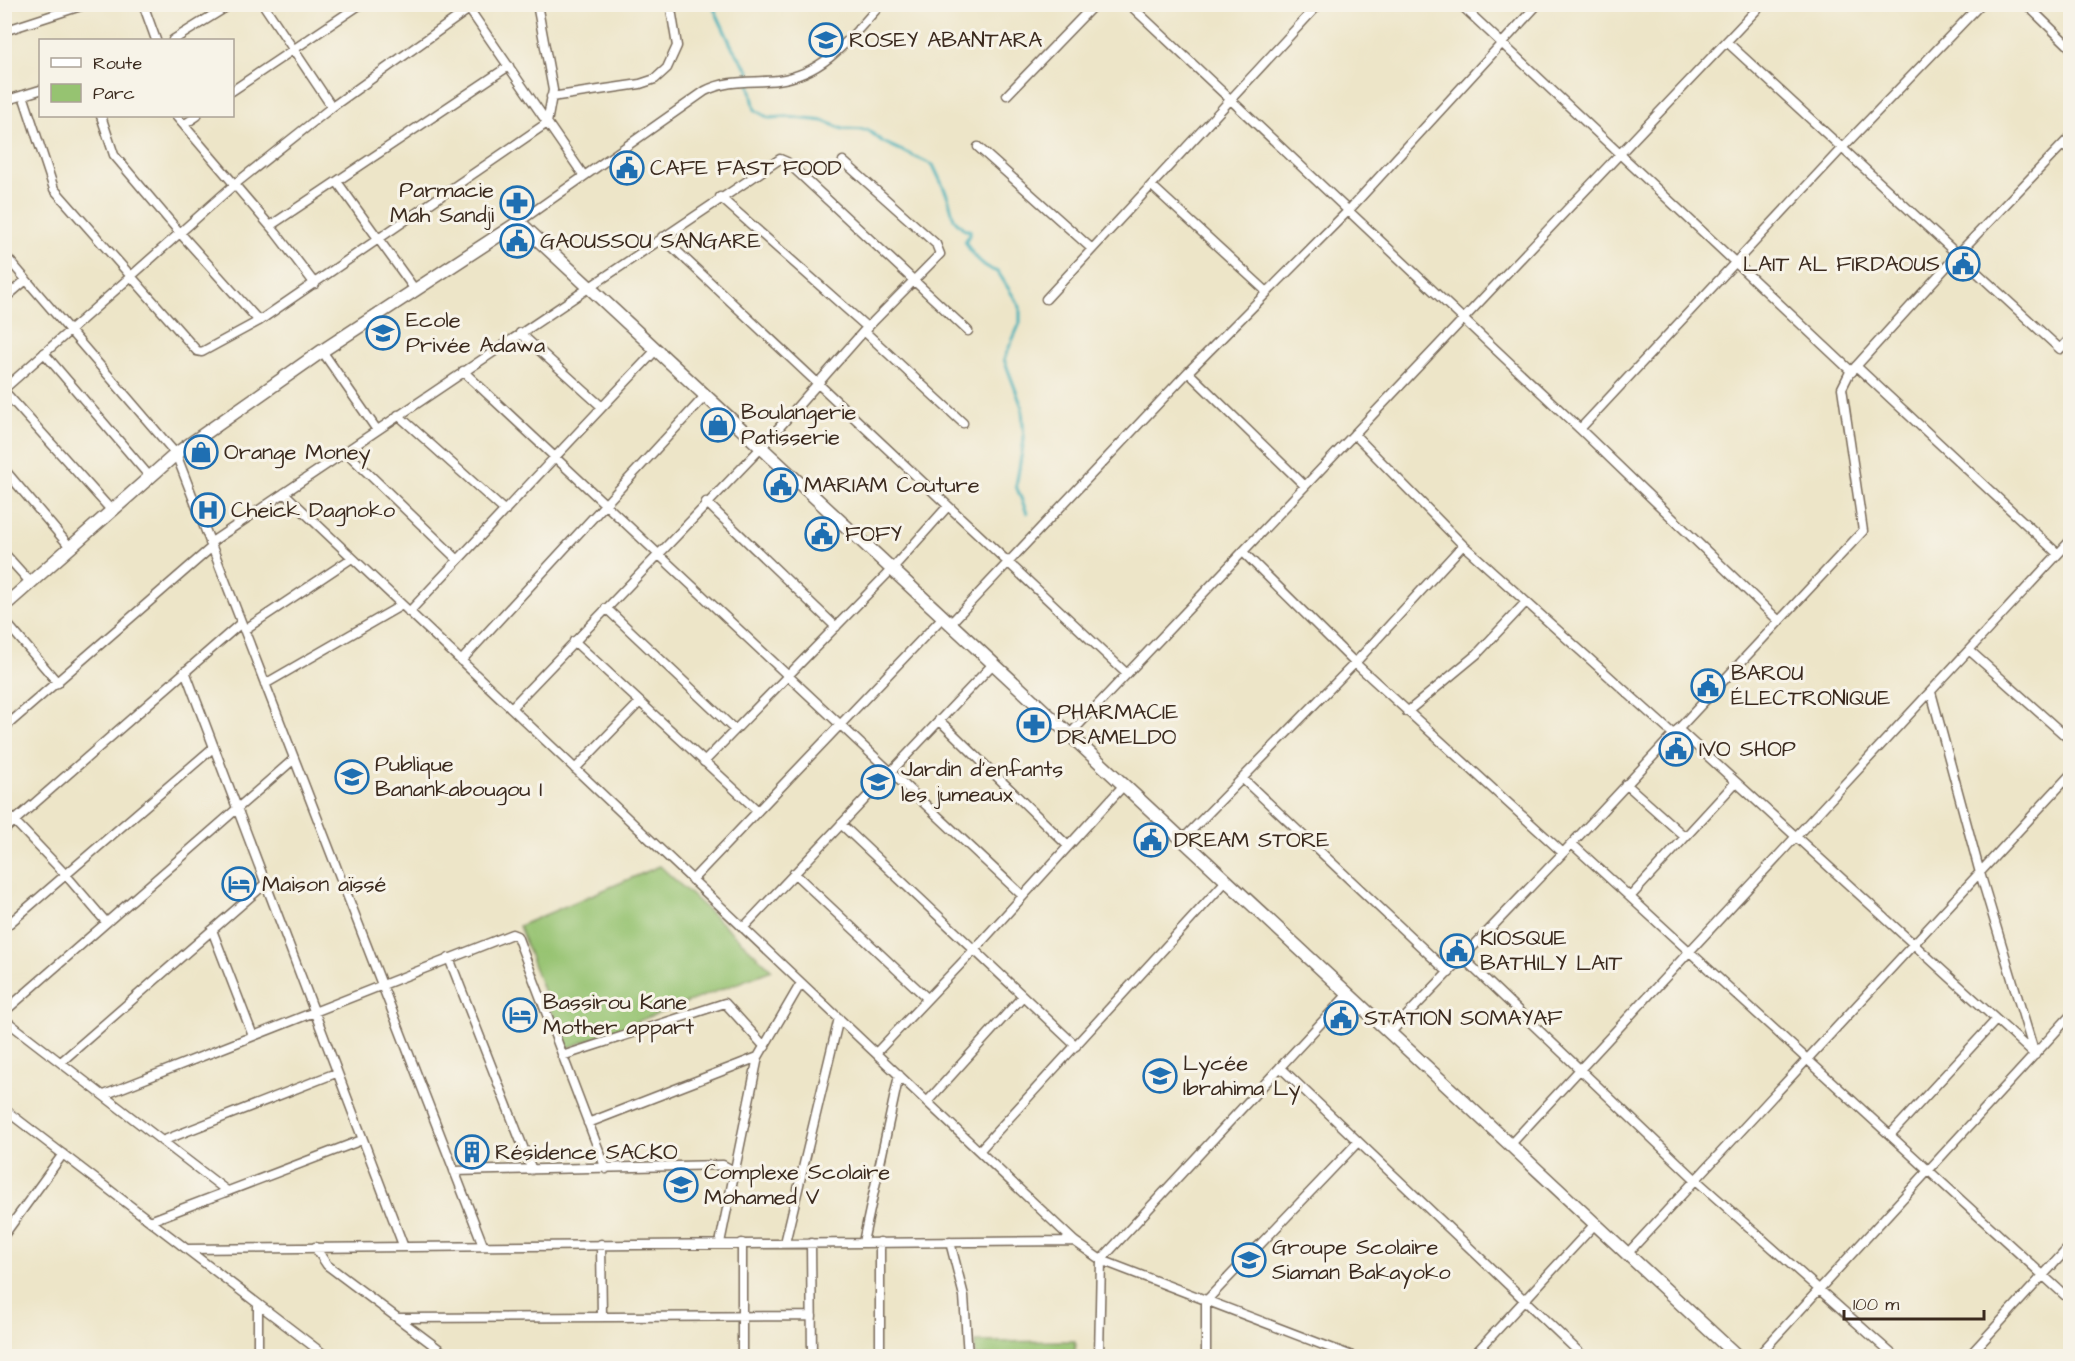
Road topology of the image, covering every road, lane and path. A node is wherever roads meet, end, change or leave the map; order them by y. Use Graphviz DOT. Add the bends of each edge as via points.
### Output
graph roads {
  1 [pos="87,4"];
  2 [pos="143,4"];
  3 [pos="231,4"];
  4 [pos="263,4"];
  5 [pos="361,4"];
  6 [pos="537,4"];
  7 [pos="881,4"];
  8 [pos="1095,4"];
  9 [pos="1129,4"];
  10 [pos="1319,4"];
  11 [pos="1460,4"];
  12 [pos="1538,4"];
  13 [pos="1762,4"];
  14 [pos="1981,4"];
  15 [pos="2026,4"];
  16 [pos="468,7"];
  17 [pos="671,9"];
  18 [pos="4,31"];
  19 [pos="156,39"];
  20 [pos="175,39"];
  21 [pos="1727,42"];
  22 [pos="1503,43"];
  23 [pos="2070,46"];
  24 [pos="293,50"];
  25 [pos="509,66"];
  26 [pos="39,90"];
  27 [pos="234,90"];
  28 [pos="23,95"];
  29 [pos="1007,95"];
  30 [pos="551,97"];
  31 [pos="4,101"];
  32 [pos="1230,103"];
  33 [pos="332,107"];
  34 [pos="101,117"];
  35 [pos="177,117"];
  36 [pos="196,117"];
  37 [pos="547,123"];
  38 [pos="185,124"];
  39 [pos="2070,137"];
  40 [pos="2063,145"];
  41 [pos="978,147"];
  42 [pos="1844,147"];
  43 [pos="2070,151"];
  44 [pos="1620,153"];
  45 [pos="843,161"];
  46 [pos="584,176"];
  47 [pos="338,183"];
  48 [pos="235,184"];
  49 [pos="1152,186"];
  50 [pos="720,197"];
  51 [pos="1349,210"];
  52 [pos="519,222"];
  53 [pos="270,226"];
  54 [pos="180,233"];
  55 [pos="662,237"];
  56 [pos="377,238"];
  57 [pos="1092,249"];
  58 [pos="4,254"];
  59 [pos="1958,254"];
  60 [pos="1736,262"];
  61 [pos="130,276"];
  62 [pos="26,280"];
  63 [pos="913,280"];
  64 [pos="315,284"];
  65 [pos="588,287"];
  66 [pos="416,291"];
  67 [pos="1266,291"];
  68 [pos="4,299"];
  69 [pos="1046,299"];
  70 [pos="1464,319"];
  71 [pos="259,321"];
  72 [pos="866,330"];
  73 [pos="968,330"];
  74 [pos="69,331"];
  75 [pos="520,333"];
  76 [pos="2070,339"];
  77 [pos="656,350"];
  78 [pos="322,351"];
  79 [pos="44,353"];
  80 [pos="1854,369"];
  81 [pos="463,371"];
  82 [pos="1188,372"];
  83 [pos="817,384"];
  84 [pos="4,390"];
  85 [pos="705,396"];
  86 [pos="602,407"];
  87 [pos="398,415"];
  88 [pos="963,423"];
  89 [pos="1580,429"];
  90 [pos="377,430"];
  91 [pos="1354,434"];
  92 [pos="761,448"];
  93 [pos="345,451"];
  94 [pos="176,454"];
  95 [pos="555,458"];
  96 [pos="4,469"];
  97 [pos="150,477"];
  98 [pos="1305,486"];
  99 [pos="284,493"];
  100 [pos="706,502"];
  101 [pos="605,505"];
  102 [pos="948,506"];
  103 [pos="112,511"];
  104 [pos="505,511"];
  105 [pos="211,545"];
  106 [pos="1463,545"];
  107 [pos="2069,546"];
  108 [pos="71,548"];
  109 [pos="1243,552"];
  110 [pos="4,553"];
  111 [pos="657,553"];
  112 [pos="2058,554"];
  113 [pos="352,558"];
  114 [pos="458,560"];
  115 [pos="1009,563"];
  116 [pos="891,570"];
  117 [pos="31,583"];
  118 [pos="1527,602"];
  119 [pos="402,605"];
  120 [pos="4,606"];
  121 [pos="606,608"];
  122 [pos="409,612"];
  123 [pos="4,620"];
  124 [pos="947,621"];
  125 [pos="1779,621"];
  126 [pos="242,626"];
  127 [pos="836,627"];
  128 [pos="574,640"];
  129 [pos="1969,650"];
  130 [pos="461,661"];
  131 [pos="1355,663"];
  132 [pos="993,664"];
  133 [pos="185,671"];
  134 [pos="1127,674"];
  135 [pos="787,675"];
  136 [pos="58,683"];
  137 [pos="265,684"];
  138 [pos="1931,692"];
  139 [pos="640,702"];
  140 [pos="511,708"];
  141 [pos="1407,712"];
  142 [pos="939,720"];
  143 [pos="840,725"];
  144 [pos="4,728"];
  145 [pos="735,730"];
  146 [pos="1676,731"];
  147 [pos="1069,735"];
  148 [pos="2070,740"];
  149 [pos="214,747"];
  150 [pos="294,759"];
  151 [pos="704,762"];
  152 [pos="575,769"];
  153 [pos="890,771"];
  154 [pos="2070,775"];
  155 [pos="1243,779"];
  156 [pos="1736,782"];
  157 [pos="1626,784"];
  158 [pos="1124,785"];
  159 [pos="236,807"];
  160 [pos="4,810"];
  161 [pos="758,811"];
  162 [pos="14,821"];
  163 [pos="841,824"];
  164 [pos="4,830"];
  165 [pos="1685,837"];
  166 [pos="1796,837"];
  167 [pos="1182,840"];
  168 [pos="1572,844"];
  169 [pos="1068,846"];
  170 [pos="1563,854"];
  171 [pos="794,873"];
  172 [pos="1980,873"];
  173 [pos="65,874"];
  174 [pos="692,880"];
  175 [pos="1226,881"];
  176 [pos="265,884"];
  177 [pos="1023,896"];
  178 [pos="1630,897"];
  179 [pos="106,922"];
  180 [pos="743,927"];
  181 [pos="4,928"];
  182 [pos="212,930"];
  183 [pos="1914,944"];
  184 [pos="974,950"];
  185 [pos="1690,952"];
  186 [pos="449,958"];
  187 [pos="1463,958"];
  188 [pos="1449,972"];
  189 [pos="801,983"];
  190 [pos="381,985"];
  191 [pos="1348,994"];
  192 [pos="1023,996"];
  193 [pos="927,998"];
  194 [pos="4,1012"];
  195 [pos="313,1012"];
  196 [pos="2070,1016"];
  197 [pos="4,1018"];
  198 [pos="839,1018"];
  199 [pos="1996,1020"];
  200 [pos="1390,1033"];
  201 [pos="253,1036"];
  202 [pos="1076,1046"];
  203 [pos="765,1047"];
  204 [pos="876,1053"];
  205 [pos="2035,1055"];
  206 [pos="562,1056"];
  207 [pos="758,1057"];
  208 [pos="1807,1059"];
  209 [pos="61,1062"];
  210 [pos="1280,1067"];
  211 [pos="1579,1071"];
  212 [pos="336,1073"];
  213 [pos="899,1075"];
  214 [pos="104,1095"];
  215 [pos="927,1102"];
  216 [pos="4,1109"];
  217 [pos="588,1123"];
  218 [pos="1890,1135"];
  219 [pos="362,1140"];
  220 [pos="162,1141"];
  221 [pos="1358,1142"];
  222 [pos="1510,1145"];
  223 [pos="979,1151"];
  224 [pos="63,1154"];
  225 [pos="606,1169"];
  226 [pos="531,1170"];
  227 [pos="1929,1170"];
  228 [pos="454,1171"];
  229 [pos="734,1171"];
  230 [pos="1696,1179"];
  231 [pos="227,1191"];
  232 [pos="150,1221"];
  233 [pos="1595,1224"];
  234 [pos="4,1235"];
  235 [pos="1074,1241"];
  236 [pos="863,1242"];
  237 [pos="880,1242"];
  238 [pos="950,1242"];
  239 [pos="720,1243"];
  240 [pos="742,1243"];
  241 [pos="785,1243"];
  242 [pos="811,1243"];
  243 [pos="601,1244"];
  244 [pos="403,1245"];
  245 [pos="483,1245"];
  246 [pos="315,1246"];
  247 [pos="2070,1246"];
  248 [pos="187,1249"];
  249 [pos="1627,1254"];
  250 [pos="1101,1260"];
  251 [pos="2043,1275"];
  252 [pos="1818,1290"];
  253 [pos="2070,1300"];
  254 [pos="1206,1301"];
  255 [pos="1523,1301"];
  256 [pos="258,1305"];
  257 [pos="742,1316"];
  258 [pos="812,1316"];
  259 [pos="602,1317"];
  260 [pos="399,1318"];
  261 [pos="258,1356"];
  262 [pos="326,1356"];
  263 [pos="448,1356"];
  264 [pos="742,1356"];
  265 [pos="812,1356"];
  266 [pos="880,1356"];
  267 [pos="969,1356"];
  268 [pos="1099,1356"];
  269 [pos="1206,1356"];
  270 [pos="1352,1356"];
  271 [pos="1473,1356"];
  272 [pos="1583,1356"];
  273 [pos="1737,1356"];
  274 [pos="1758,1356"];
  275 [pos="1894,1356"];
  276 [pos="1969,1356"];
  1 -- 18 [label="street"];
  2 -- 19 [label="street"];
  3 -- 20 [label="street"];
  4 -- 24 [label="street"];
  5 -- 24 [label="street"];
  6 -- 30 [label="street" via="553,90"];
  7 -- 46 [label="street" via="833,56 814,70 799,77 731,82 705,91"];
  8 -- 29 [label="street"];
  9 -- 32 [label="street"];
  10 -- 32 [label="street"];
  11 -- 22 [label="street"];
  12 -- 22 [label="street"];
  13 -- 21 [label="street"];
  14 -- 42 [label="street"];
  15 -- 23 [label="street"];
  16 -- 25 [label="street"];
  16 -- 33 [label="street"];
  17 -- 30 [label="street" via="677,46 667,68 655,79"];
  21 -- 42 [label="street"];
  21 -- 44 [label="street"];
  22 -- 44 [label="street"];
  22 -- 51 [label="street"];
  24 -- 27 [label="street"];
  24 -- 33 [label="street"];
  25 -- 37 [label="street"];
  25 -- 47 [label="street"];
  26 -- 28 [label="street"];
  28 -- 31 [label="street"];
  28 -- 61 [label="street" via="54,189"];
  30 -- 37 [label="street"];
  32 -- 49 [label="street"];
  32 -- 51 [label="street"];
  33 -- 48 [label="street"];
  34 -- 54 [label="street" via="114,155"];
  35 -- 38 [label="street"];
  36 -- 38 [label="street"];
  37 -- 46 [label="street"];
  37 -- 56 [label="street"];
  38 -- 48 [label="street"];
  39 -- 40 [label="street"];
  40 -- 43 [label="street"];
  40 -- 59 [label="street"];
  41 -- 57 [label="street"];
  42 -- 59 [label="street"];
  42 -- 60 [label="street"];
  44 -- 60 [label="street"];
  44 -- 70 [label="street"];
  45 -- 63 [label="street" via="939,249 940,254"];
  46 -- 52 [label="street"];
  47 -- 53 [label="street"];
  47 -- 56 [label="street"];
  48 -- 53 [label="street"];
  48 -- 54 [label="street"];
  49 -- 57 [label="street"];
  49 -- 67 [label="street"];
  50 -- 55 [label="street"];
  50 -- 63 [label="street" via="771,163 780,159 787,162"];
  50 -- 72 [label="street"];
  51 -- 67 [label="street"];
  51 -- 70 [label="street"];
  52 -- 65 [label="main road"];
  52 -- 66 [label="main road"];
  53 -- 64 [label="street"];
  54 -- 61 [label="street"];
  54 -- 71 [label="street"];
  55 -- 65 [label="street"];
  55 -- 83 [label="street"];
  56 -- 64 [label="street"];
  56 -- 66 [label="street"];
  57 -- 69 [label="street"];
  58 -- 62 [label="street"];
  59 -- 76 [label="street" via="2060,349"];
  59 -- 80 [label="street"];
  60 -- 80 [label="street"];
  60 -- 89 [label="street"];
  61 -- 71 [label="street" via="197,351 206,350"];
  61 -- 74 [label="street"];
  62 -- 68 [label="street"];
  62 -- 74 [label="street"];
  63 -- 72 [label="street"];
  63 -- 73 [label="street"];
  64 -- 71 [label="street"];
  65 -- 75 [label="street"];
  65 -- 77 [label="main road"];
  66 -- 78 [label="main road"];
  67 -- 82 [label="street"];
  70 -- 89 [label="street"];
  70 -- 91 [label="street"];
  72 -- 83 [label="street"];
  72 -- 88 [label="street"];
  74 -- 79 [label="street"];
  74 -- 94 [label="street"];
  75 -- 81 [label="street"];
  75 -- 86 [label="street"];
  77 -- 85 [label="main road"];
  77 -- 86 [label="street"];
  78 -- 90 [label="street"];
  78 -- 94 [label="main road"];
  79 -- 84 [label="street"];
  79 -- 97 [label="street"];
  80 -- 112 [label="street"];
  80 -- 125 [label="street" via="1842,388 1863,531"];
  81 -- 87 [label="street"];
  81 -- 95 [label="street"];
  82 -- 98 [label="street"];
  82 -- 115 [label="street"];
  83 -- 92 [label="street"];
  83 -- 102 [label="street"];
  84 -- 103 [label="street"];
  85 -- 92 [label="main road"];
  85 -- 101 [label="street"];
  86 -- 95 [label="street"];
  87 -- 90 [label="street"];
  87 -- 104 [label="street"];
  89 -- 125 [label="street"];
  90 -- 93 [label="street"];
  91 -- 98 [label="street"];
  91 -- 106 [label="street"];
  92 -- 100 [label="street"];
  92 -- 116 [label="main road"];
  93 -- 99 [label="street"];
  93 -- 114 [label="street"];
  94 -- 97 [label="main road"];
  94 -- 105 [label="street"];
  95 -- 101 [label="street"];
  95 -- 104 [label="street"];
  96 -- 108 [label="street"];
  97 -- 103 [label="main road"];
  98 -- 109 [label="street"];
  99 -- 105 [label="street"];
  99 -- 113 [label="street"];
  100 -- 111 [label="street"];
  100 -- 127 [label="street"];
  101 -- 111 [label="street"];
  101 -- 130 [label="street"];
  102 -- 115 [label="street"];
  102 -- 116 [label="street"];
  103 -- 108 [label="main road"];
  104 -- 114 [label="street"];
  105 -- 126 [label="street"];
  105 -- 136 [label="street"];
  106 -- 118 [label="street"];
  106 -- 131 [label="street"];
  107 -- 112 [label="street"];
  108 -- 117 [label="main road"];
  109 -- 131 [label="street"];
  109 -- 134 [label="street"];
  110 -- 117 [label="street"];
  111 -- 121 [label="street"];
  111 -- 135 [label="street"];
  112 -- 129 [label="street"];
  113 -- 119 [label="street"];
  113 -- 126 [label="street"];
  114 -- 122 [label="street"];
  115 -- 124 [label="street"];
  115 -- 134 [label="street"];
  116 -- 124 [label="main road"];
  116 -- 127 [label="street"];
  117 -- 120 [label="main road"];
  118 -- 141 [label="street" via="1477,654"];
  118 -- 146 [label="street"];
  119 -- 122 [label="street"];
  119 -- 137 [label="street"];
  121 -- 128 [label="street"];
  121 -- 145 [label="street"];
  122 -- 130 [label="street"];
  123 -- 136 [label="street"];
  124 -- 132 [label="main road"];
  124 -- 143 [label="street"];
  125 -- 146 [label="street"];
  126 -- 133 [label="street"];
  126 -- 137 [label="street"];
  127 -- 135 [label="street"];
  128 -- 139 [label="street"];
  128 -- 140 [label="street"];
  129 -- 138 [label="street"];
  129 -- 148 [label="street"];
  130 -- 140 [label="street"];
  131 -- 141 [label="street"];
  131 -- 155 [label="street"];
  132 -- 142 [label="street"];
  132 -- 147 [label="main road"];
  133 -- 149 [label="street"];
  133 -- 162 [label="street"];
  134 -- 147 [label="street"];
  135 -- 143 [label="street"];
  135 -- 145 [label="street"];
  136 -- 144 [label="street"];
  137 -- 150 [label="street"];
  138 -- 166 [label="street"];
  138 -- 172 [label="street"];
  139 -- 151 [label="street"];
  139 -- 152 [label="street"];
  140 -- 152 [label="street"];
  141 -- 170 [label="street"];
  142 -- 153 [label="street"];
  142 -- 169 [label="street"];
  143 -- 153 [label="street"];
  143 -- 161 [label="street"];
  145 -- 151 [label="street"];
  146 -- 156 [label="street"];
  146 -- 157 [label="street"];
  147 -- 158 [label="main road"];
  149 -- 159 [label="street"];
  149 -- 173 [label="street"];
  150 -- 159 [label="street"];
  150 -- 190 [label="street"];
  151 -- 161 [label="street"];
  152 -- 174 [label="street"];
  153 -- 163 [label="street"];
  153 -- 177 [label="street"];
  154 -- 172 [label="street"];
  155 -- 167 [label="street"];
  155 -- 188 [label="street"];
  156 -- 165 [label="street"];
  156 -- 166 [label="street"];
  157 -- 165 [label="street"];
  157 -- 168 [label="street"];
  158 -- 167 [label="main road"];
  158 -- 169 [label="street"];
  159 -- 176 [label="street"];
  159 -- 179 [label="street"];
  160 -- 162 [label="street"];
  161 -- 174 [label="street"];
  162 -- 164 [label="street"];
  162 -- 173 [label="street"];
  163 -- 171 [label="street"];
  163 -- 184 [label="street"];
  165 -- 178 [label="street"];
  166 -- 183 [label="street"];
  166 -- 185 [label="street"];
  167 -- 175 [label="main road"];
  168 -- 170 [label="street"];
  168 -- 178 [label="street"];
  169 -- 177 [label="street"];
  170 -- 187 [label="street"];
  171 -- 180 [label="street"];
  171 -- 193 [label="street"];
  172 -- 183 [label="street"];
  172 -- 205 [label="street"];
  173 -- 179 [label="street"];
  173 -- 181 [label="street"];
  174 -- 180 [label="street"];
  175 -- 191 [label="main road"];
  175 -- 202 [label="street"];
  176 -- 182 [label="street"];
  176 -- 195 [label="street"];
  177 -- 184 [label="street"];
  178 -- 185 [label="street"];
  179 -- 194 [label="street"];
  180 -- 189 [label="street"];
  182 -- 201 [label="street"];
  182 -- 209 [label="street"];
  183 -- 199 [label="street"];
  183 -- 208 [label="street"];
  184 -- 192 [label="street"];
  184 -- 193 [label="street"];
  185 -- 208 [label="street"];
  185 -- 211 [label="street"];
  186 -- 190 [label="street"];
  186 -- 206 [label="street" via="507,936 517,936"];
  186 -- 226 [label="street"];
  187 -- 188 [label="street"];
  187 -- 211 [label="street"];
  188 -- 200 [label="street"];
  189 -- 198 [label="street"];
  189 -- 203 [label="street"];
  190 -- 195 [label="street"];
  190 -- 228 [label="street"];
  191 -- 200 [label="main road"];
  191 -- 210 [label="street"];
  192 -- 202 [label="street"];
  192 -- 215 [label="street"];
  193 -- 204 [label="street"];
  195 -- 201 [label="street"];
  195 -- 212 [label="street"];
  196 -- 205 [label="street"];
  197 -- 209 [label="street"];
  198 -- 204 [label="street"];
  198 -- 241 [label="street"];
  199 -- 205 [label="street"];
  199 -- 218 [label="street"];
  200 -- 222 [label="main road"];
  201 -- 214 [label="street"];
  202 -- 223 [label="street"];
  203 -- 206 [label="street" via="725,1003"];
  203 -- 207 [label="street"];
  204 -- 213 [label="street"];
  205 -- 227 [label="street"];
  206 -- 217 [label="street"];
  207 -- 217 [label="street"];
  207 -- 229 [label="street"];
  208 -- 218 [label="street"];
  208 -- 230 [label="street"];
  209 -- 214 [label="street"];
  210 -- 221 [label="street"];
  210 -- 250 [label="street"];
  211 -- 222 [label="street"];
  211 -- 230 [label="street"];
  212 -- 219 [label="street"];
  212 -- 220 [label="street"];
  213 -- 215 [label="street"];
  213 -- 236 [label="street"];
  214 -- 220 [label="street"];
  215 -- 223 [label="street"];
  216 -- 224 [label="street"];
  217 -- 225 [label="street"];
  218 -- 227 [label="street"];
  219 -- 231 [label="street"];
  219 -- 244 [label="street"];
  220 -- 231 [label="street"];
  221 -- 254 [label="street"];
  221 -- 255 [label="street"];
  222 -- 233 [label="main road"];
  223 -- 235 [label="street"];
  224 -- 232 [label="street"];
  224 -- 234 [label="street"];
  225 -- 226 [label="street"];
  225 -- 229 [label="street" via="723,1165"];
  226 -- 228 [label="street"];
  227 -- 251 [label="street"];
  227 -- 252 [label="street"];
  228 -- 245 [label="street"];
  229 -- 239 [label="street"];
  230 -- 249 [label="street"];
  230 -- 252 [label="street"];
  231 -- 232 [label="street"];
  232 -- 248 [label="street"];
  233 -- 249 [label="main road"];
  233 -- 255 [label="street"];
  235 -- 238 [label="street"];
  235 -- 250 [label="street"];
  236 -- 237 [label="street"];
  236 -- 242 [label="street"];
  237 -- 238 [label="street"];
  237 -- 266 [label="street"];
  238 -- 267 [label="street" via="964,1296"];
  239 -- 240 [label="street"];
  239 -- 243 [label="street"];
  240 -- 241 [label="street"];
  240 -- 257 [label="street"];
  241 -- 242 [label="street"];
  242 -- 258 [label="street"];
  243 -- 245 [label="street"];
  243 -- 259 [label="street"];
  244 -- 245 [label="street"];
  244 -- 246 [label="street"];
  246 -- 248 [label="street"];
  246 -- 260 [label="street" via="327,1265"];
  247 -- 251 [label="street"];
  248 -- 256 [label="street"];
  249 -- 273 [label="main road"];
  250 -- 254 [label="street"];
  250 -- 268 [label="street"];
  251 -- 253 [label="street"];
  251 -- 276 [label="street"];
  252 -- 274 [label="street"];
  252 -- 275 [label="street"];
  254 -- 269 [label="street"];
  254 -- 270 [label="street"];
  255 -- 271 [label="street"];
  255 -- 272 [label="street"];
  256 -- 261 [label="street"];
  256 -- 262 [label="street"];
  257 -- 258 [label="street"];
  257 -- 259 [label="street"];
  257 -- 264 [label="street"];
  258 -- 265 [label="street"];
  259 -- 260 [label="street"];
  260 -- 263 [label="street"];
}
